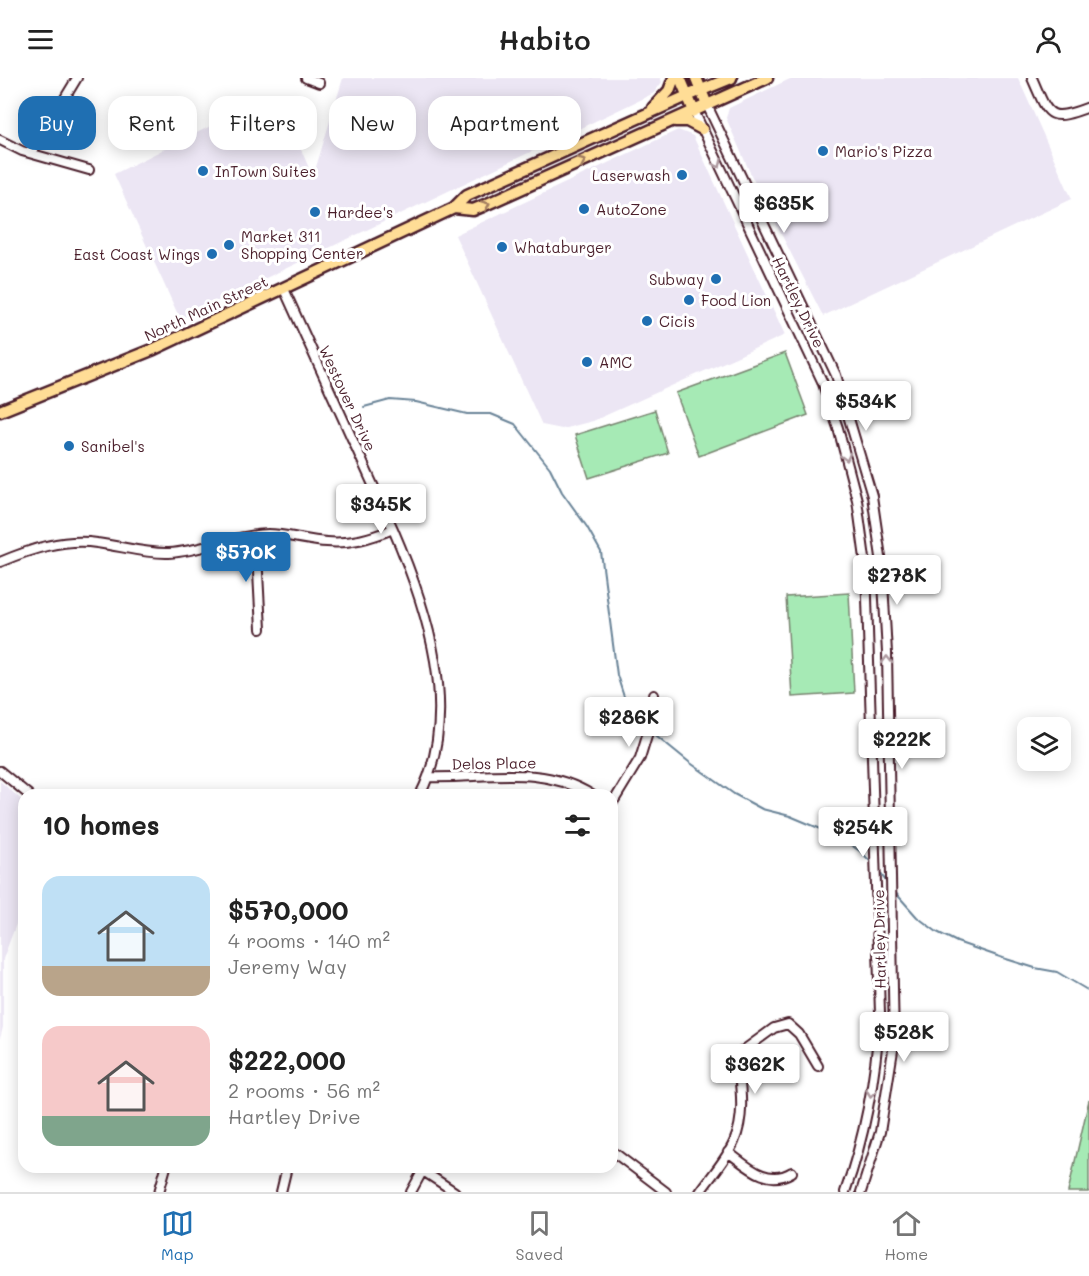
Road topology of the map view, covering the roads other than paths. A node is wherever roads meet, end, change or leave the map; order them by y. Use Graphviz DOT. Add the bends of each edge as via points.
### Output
graph roads {
  1 [pos="76,78"];
  2 [pos="306,78"];
  3 [pos="674,78"];
  4 [pos="680,78"];
  5 [pos="696,78"];
  6 [pos="725,78"];
  7 [pos="731,78"];
  8 [pos="767,78"];
  9 [pos="1032,78"];
  10 [pos="319,83"];
  11 [pos="701,90"];
  12 [pos="687,96"];
  13 [pos="707,105"];
  14 [pos="1089,107"];
  15 [pos="694,111"];
  16 [pos="646,114"];
  17 [pos="672,121"];
  18 [pos="702,129"];
  19 [pos="0,140"];
  20 [pos="28,152"];
  21 [pos="89,170"];
  22 [pos="454,208"];
  23 [pos="284,289"];
  24 [pos="0,411"];
  25 [pos="393,529"];
  26 [pos="256,535"];
  27 [pos="0,562"];
  28 [pos="261,629"];
  29 [pos="654,695"];
  30 [pos="0,771"];
  31 [pos="428,777"];
  32 [pos="22,789"];
  33 [pos="423,789"];
  34 [pos="580,789"];
  35 [pos="618,795"];
  36 [pos="818,1066"];
  37 [pos="728,1152"];
  38 [pos="618,1156"];
  39 [pos="792,1172"];
  40 [pos="164,1173"];
  41 [pos="285,1173"];
  42 [pos="418,1173"];
  43 [pos="426,1173"];
  44 [pos="159,1192"];
  45 [pos="280,1192"];
  46 [pos="411,1192"];
  47 [pos="455,1192"];
  48 [pos="666,1192"];
  49 [pos="700,1192"];
  50 [pos="845,1192"];
  51 [pos="861,1192"];
  1 -- 20 [label="street" via="34,149"];
  2 -- 10 [label="street"];
  3 -- 16 [label="main road" via="669,91"];
  4 -- 12 [label="main road"];
  5 -- 11 [label="main road"];
  6 -- 7 [label="main road"];
  7 -- 11 [label="main road, North Main Street"];
  8 -- 13 [label="main road, North Main Street"];
  9 -- 14 [label="street" via="1045,106 1054,114 1062,116"];
  11 -- 12 [label="main road, North Main Street"];
  11 -- 13 [label="main road"];
  12 -- 15 [label="main road"];
  12 -- 16 [label="main road, North Main Street"];
  13 -- 15 [label="main road, North Main Street"];
  51 -- 13 [label="street, Hartley Drive, one-way" via="880,1132 894,1044 882,564 872,496 836,375"];
  15 -- 17 [label="main road, North Main Street"];
  15 -- 18 [label="street, Hartley Drive"];
  16 -- 22 [label="main road, North Main Street" via="467,195"];
  17 -- 18 [label="main road"];
  22 -- 17 [label="main road, North Main Street, one-way" via="473,210"];
  18 -- 50 [label="street, Hartley Drive, one-way" via="822,381 857,500 868,578 880,1013 868,1111"];
  19 -- 20 [label="street"];
  20 -- 21 [label="street"];
  22 -- 23 [label="main road, North Main Street"];
  23 -- 24 [label="main road, North Main Street" via="154,349"];
  23 -- 25 [label="street, Westover Drive"];
  25 -- 26 [label="street" via="344,543"];
  25 -- 31 [label="street, Westover Drive" via="419,597 437,678 440,730"];
  26 -- 27 [label="street" via="167,553 73,542 44,546"];
  26 -- 28 [label="street"];
  29 -- 35 [label="street" via="640,758"];
  30 -- 32 [label="street"];
  31 -- 33 [label="street, Westover Drive"];
  31 -- 34 [label="street, Delos Place" via="535,775 565,781"];
  36 -- 37 [label="street" via="799,1034 788,1024 774,1028 737,1055 742,1095 740,1121"];
  37 -- 39 [label="street" via="764,1176 778,1178"];
  37 -- 49 [label="street"];
  38 -- 48 [label="street"];
  40 -- 44 [label="street"];
  41 -- 45 [label="street"];
  42 -- 46 [label="street"];
  43 -- 47 [label="street"];
}
